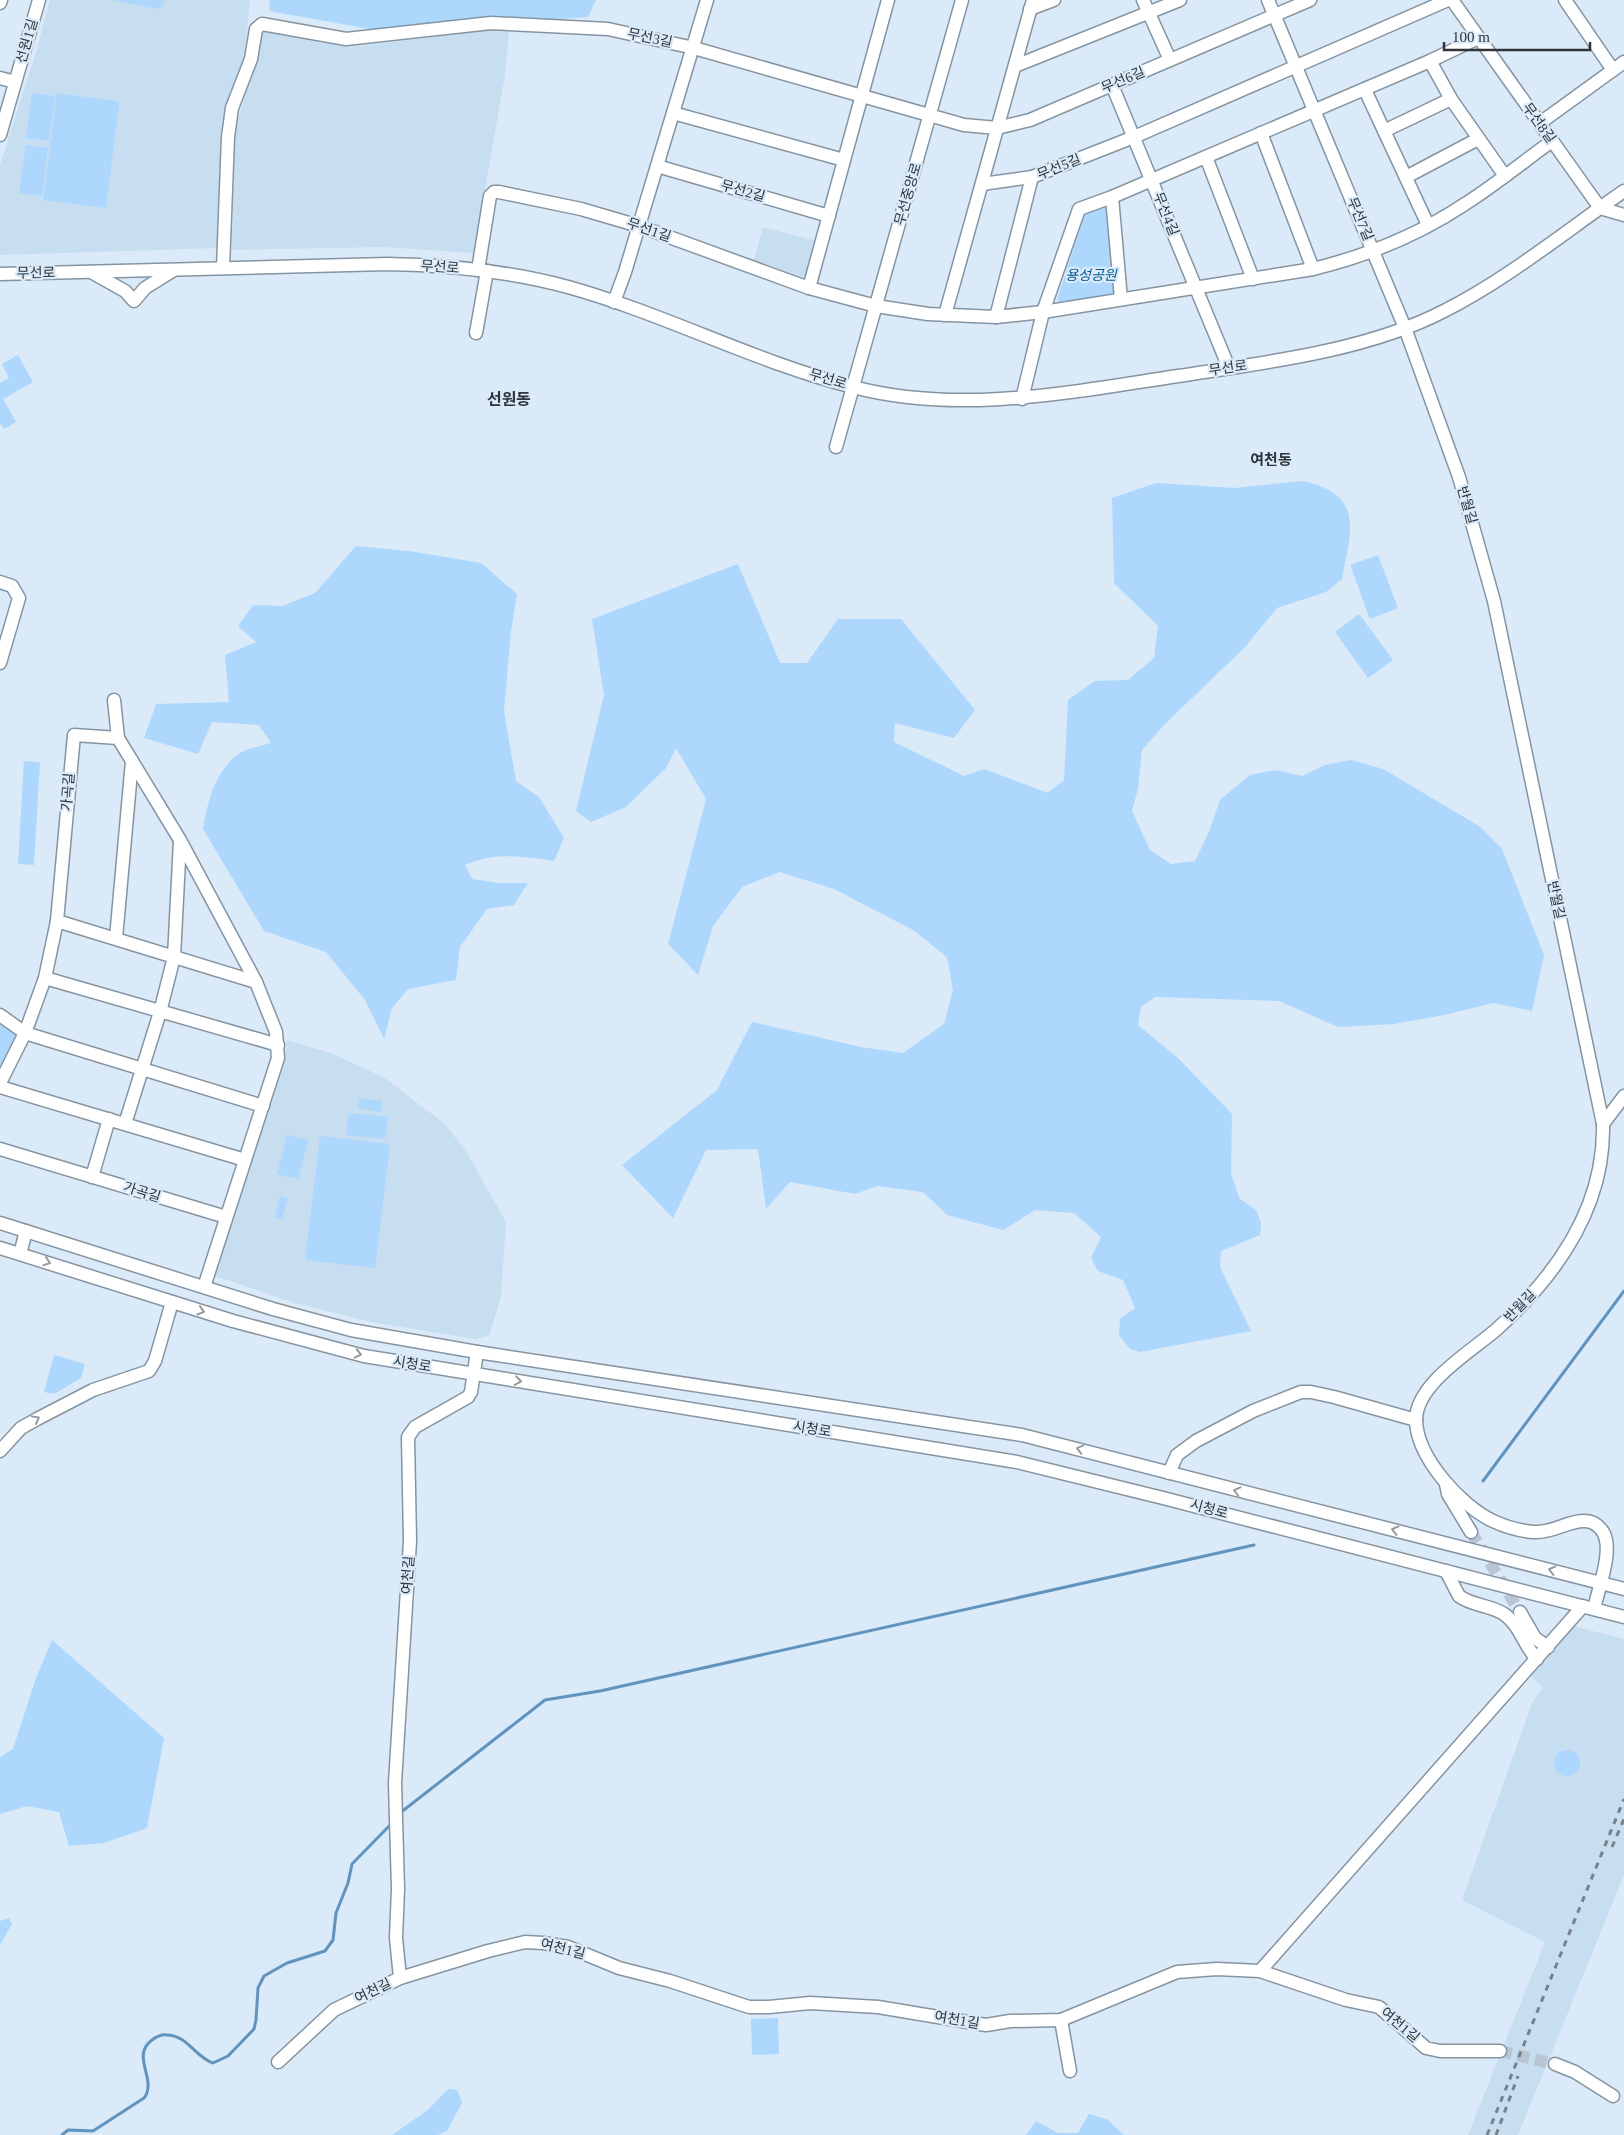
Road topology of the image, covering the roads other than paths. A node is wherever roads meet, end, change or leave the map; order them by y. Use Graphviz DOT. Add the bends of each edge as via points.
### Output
graph roads {
  1 [pos="707,0"];
  2 [pos="888,0"];
  3 [pos="962,0"];
  4 [pos="1054,0"];
  5 [pos="1143,0"];
  6 [pos="1180,0"];
  7 [pos="1268,0"];
  8 [pos="1310,0"];
  9 [pos="1450,0"];
  10 [pos="1565,0"];
  11 [pos="36,1"];
  12 [pos="1032,4"];
  13 [pos="1148,14"];
  14 [pos="1274,16"];
  15 [pos="1478,38"];
  16 [pos="694,48"];
  17 [pos="1170,60"];
  18 [pos="1430,61"];
  19 [pos="1624,62"];
  20 [pos="1015,66"];
  21 [pos="1296,67"];
  22 [pos="1613,70"];
  23 [pos="0,78"];
  24 [pos="16,82"];
  25 [pos="1112,85"];
  26 [pos="1365,90"];
  27 [pos="862,94"];
  28 [pos="1451,99"];
  29 [pos="1314,111"];
  30 [pos="673,113"];
  31 [pos="930,115"];
  32 [pos="1540,123"];
  33 [pos="998,128"];
  34 [pos="1384,131"];
  35 [pos="1261,133"];
  36 [pos="0,135"];
  37 [pos="1134,137"];
  38 [pos="1478,139"];
  39 [pos="1552,141"];
  40 [pos="1206,157"];
  41 [pos="844,160"];
  42 [pos="657,166"];
  43 [pos="1505,176"];
  44 [pos="1032,177"];
  45 [pos="1406,177"];
  46 [pos="1151,180"];
  47 [pos="982,184"];
  48 [pos="1624,191"];
  49 [pos="1112,197"];
  50 [pos="1600,208"];
  51 [pos="1624,215"];
  52 [pos="829,216"];
  53 [pos="639,226"];
  54 [pos="1428,226"];
  55 [pos="1372,250"];
  56 [pos="223,268"];
  57 [pos="175,269"];
  58 [pos="1313,269"];
  59 [pos="482,270"];
  60 [pos="91,272"];
  61 [pos="0,274"];
  62 [pos="1253,279"];
  63 [pos="809,288"];
  64 [pos="1196,289"];
  65 [pos="1122,299"];
  66 [pos="614,302"];
  67 [pos="876,306"];
  68 [pos="1043,312"];
  69 [pos="945,316"];
  70 [pos="996,317"];
  71 [pos="1405,328"];
  72 [pos="476,333"];
  73 [pos="1229,368"];
  74 [pos="853,387"];
  75 [pos="1022,399"];
  76 [pos="836,447"];
  77 [pos="0,582"];
  78 [pos="0,664"];
  79 [pos="114,700"];
  80 [pos="118,738"];
  81 [pos="132,761"];
  82 [pos="180,840"];
  83 [pos="56,921"];
  84 [pos="116,938"];
  85 [pos="174,957"];
  86 [pos="45,978"];
  87 [pos="256,982"];
  88 [pos="160,1012"];
  89 [pos="0,1015"];
  90 [pos="25,1033"];
  91 [pos="278,1045"];
  92 [pos="142,1068"];
  93 [pos="0,1083"];
  94 [pos="0,1087"];
  95 [pos="1624,1096"];
  96 [pos="263,1106"];
  97 [pos="109,1120"];
  98 [pos="124,1124"];
  99 [pos="1603,1124"];
  100 [pos="0,1149"];
  101 [pos="245,1160"];
  102 [pos="92,1177"];
  103 [pos="226,1217"];
  104 [pos="0,1223"];
  105 [pos="26,1231"];
  106 [pos="0,1248"];
  107 [pos="20,1254"];
  108 [pos="204,1288"];
  109 [pos="172,1302"];
  110 [pos="477,1352"];
  111 [pos="474,1374"];
  112 [pos="1422,1397"];
  113 [pos="1388,1411"];
  114 [pos="1416,1420"];
  115 [pos="0,1451"];
  116 [pos="1169,1473"];
  117 [pos="1446,1482"];
  118 [pos="1471,1532"];
  119 [pos="1446,1571"];
  120 [pos="1600,1582"];
  121 [pos="1624,1588"];
  122 [pos="1588,1608"];
  123 [pos="1520,1612"];
  124 [pos="1624,1618"];
  125 [pos="1548,1647"];
  126 [pos="1537,1659"];
  127 [pos="1260,1971"];
  128 [pos="400,1978"];
  129 [pos="1060,2020"];
  130 [pos="1500,2051"];
  131 [pos="278,2062"];
  132 [pos="1555,2064"];
  133 [pos="1070,2071"];
  134 [pos="1613,2096"];
  1 -- 16 [label="street"];
  2 -- 27 [label="street"];
  3 -- 31 [label="street, 무선중앙로"];
  4 -- 12 [label="street"];
  5 -- 13 [label="street"];
  6 -- 13 [label="street"];
  7 -- 14 [label="street, 무선7길"];
  8 -- 14 [label="street, 무선6길"];
  9 -- 15 [label="street, 무선8길"];
  9 -- 21 [label="street, 무선8길"];
  10 -- 22 [label="street"];
  11 -- 24 [label="street, 선원1길"];
  12 -- 20 [label="street"];
  13 -- 17 [label="street"];
  13 -- 20 [label="street"];
  14 -- 17 [label="street, 무선6길"];
  14 -- 21 [label="street, 무선7길"];
  15 -- 18 [label="street"];
  15 -- 32 [label="street, 무선8길"];
  16 -- 27 [label="street, 무선3길"];
  16 -- 30 [label="street"];
  16 -- 56 [label="street, 무선3길" via="608,30 491,23 361,39 324,36 266,23 256,28 251,59 232,108"];
  17 -- 25 [label="street, 무선6길"];
  18 -- 26 [label="street"];
  18 -- 28 [label="street"];
  19 -- 22 [label="street"];
  20 -- 33 [label="street"];
  21 -- 29 [label="street, 무선7길"];
  21 -- 37 [label="street"];
  22 -- 32 [label="street"];
  23 -- 24 [label="street, 선원1길"];
  24 -- 36 [label="street, 선원1길"];
  25 -- 33 [label="street, 무선6길" via="1030,120"];
  25 -- 37 [label="street"];
  26 -- 29 [label="street"];
  26 -- 34 [label="street"];
  27 -- 31 [label="street, 무선3길"];
  27 -- 41 [label="street"];
  28 -- 34 [label="street"];
  28 -- 38 [label="street"];
  29 -- 35 [label="street"];
  29 -- 55 [label="street, 무선7길"];
  30 -- 41 [label="street"];
  30 -- 42 [label="street"];
  31 -- 33 [label="street, 무선6길" via="964,125"];
  31 -- 67 [label="street, 무선중앙로"];
  32 -- 39 [label="street, 무선8길"];
  33 -- 47 [label="street"];
  34 -- 45 [label="street"];
  35 -- 40 [label="street"];
  35 -- 58 [label="street"];
  37 -- 44 [label="street, 무선5길"];
  37 -- 46 [label="street"];
  38 -- 43 [label="street"];
  38 -- 45 [label="street"];
  39 -- 43 [label="street"];
  39 -- 50 [label="street, 무선8길"];
  40 -- 46 [label="street"];
  40 -- 62 [label="street"];
  41 -- 52 [label="street"];
  42 -- 52 [label="street, 무선2길"];
  42 -- 53 [label="street"];
  43 -- 54 [label="street" via="1465,205"];
  44 -- 47 [label="street, 무선5길"];
  44 -- 70 [label="street"];
  45 -- 54 [label="street"];
  46 -- 49 [label="street, 무선4길"];
  46 -- 64 [label="street, 무선4길"];
  47 -- 69 [label="street"];
  48 -- 50 [label="street, 무선로"];
  49 -- 65 [label="street"];
  49 -- 68 [label="street, 무선4길" via="1079,209"];
  50 -- 51 [label="street"];
  50 -- 71 [label="street, 무선로" via="1478,293"];
  52 -- 63 [label="street"];
  53 -- 59 [label="street, 무선1길" via="562,204 494,192 490,196 483,231"];
  53 -- 63 [label="street, 무선1길"];
  53 -- 66 [label="street"];
  54 -- 55 [label="street"];
  55 -- 58 [label="street"];
  55 -- 71 [label="street, 무선7길"];
  56 -- 57 [label="street, 무선로"];
  56 -- 59 [label="street, 무선로" via="387,264"];
  57 -- 60 [label="street, 무선로"];
  57 -- 60 [label="street" via="144,288 134,301 125,291"];
  58 -- 62 [label="street"];
  59 -- 66 [label="street, 무선로" via="558,284"];
  59 -- 72 [label="street"];
  60 -- 61 [label="street, 무선로"];
  62 -- 64 [label="street"];
  63 -- 67 [label="street, 무선1길"];
  64 -- 65 [label="street"];
  64 -- 73 [label="street, 무선4길"];
  65 -- 68 [label="street"];
  66 -- 74 [label="street, 무선로" via="750,354"];
  67 -- 69 [label="street"];
  67 -- 74 [label="street, 무선중앙로"];
  68 -- 70 [label="street"];
  68 -- 75 [label="street, 무선4길"];
  69 -- 70 [label="street"];
  71 -- 73 [label="street, 무선로" via="1282,360"];
  71 -- 99 [label="street, 반월길" via="1459,477 1494,601"];
  73 -- 75 [label="street, 무선로"];
  74 -- 75 [label="street, 무선로" via="916,398"];
  74 -- 76 [label="street, 무선중앙로"];
  77 -- 78 [label="street" via="14,588 19,600"];
  79 -- 80 [label="street"];
  80 -- 81 [label="street"];
  80 -- 83 [label="street, 가곡길" via="74,735"];
  81 -- 82 [label="street"];
  81 -- 84 [label="street"];
  82 -- 85 [label="street"];
  82 -- 87 [label="street"];
  83 -- 84 [label="street"];
  83 -- 86 [label="street, 가곡길"];
  84 -- 85 [label="street"];
  85 -- 87 [label="street"];
  85 -- 88 [label="street"];
  86 -- 88 [label="street"];
  86 -- 90 [label="street, 가곡길"];
  87 -- 91 [label="street"];
  88 -- 91 [label="street"];
  88 -- 92 [label="street"];
  89 -- 90 [label="street"];
  90 -- 92 [label="street"];
  90 -- 93 [label="street, 가곡길"];
  91 -- 96 [label="street" via="278,1058"];
  92 -- 96 [label="street"];
  92 -- 98 [label="street"];
  94 -- 97 [label="street"];
  95 -- 99 [label="street"];
  96 -- 101 [label="street"];
  97 -- 98 [label="street"];
  97 -- 102 [label="street"];
  98 -- 101 [label="street"];
  99 -- 112 [label="street, 반월길" via="1594,1192 1566,1251 1518,1309 1438,1378"];
  100 -- 102 [label="street, 가곡길"];
  101 -- 103 [label="street"];
  102 -- 103 [label="street, 가곡길"];
  103 -- 108 [label="street"];
  104 -- 105 [label="street, 시청로"];
  105 -- 107 [label="street"];
  105 -- 108 [label="street, 시청로"];
  106 -- 107 [label="street, 시청로"];
  107 -- 109 [label="street, 시청로, one-way"];
  108 -- 110 [label="street, 시청로" via="351,1330"];
  109 -- 111 [label="street, 시청로, one-way" via="364,1356"];
  115 -- 109 [label="street, one-way" via="21,1428 37,1418 93,1390 149,1371 156,1361"];
  110 -- 111 [label="street, 여천길"];
  116 -- 110 [label="street, 시청로, one-way" via="1022,1435"];
  111 -- 119 [label="street, 시청로, one-way" via="1017,1462 1288,1535"];
  111 -- 128 [label="street, 여천길" via="468,1397 416,1427 408,1437 410,1541 395,1811 396,1938"];
  112 -- 113 [label="street" via="1406,1409"];
  112 -- 114 [label="street, 반월길"];
  113 -- 114 [label="street"];
  113 -- 116 [label="street" via="1302,1392 1253,1411 1189,1445 1177,1455"];
  114 -- 117 [label="street" via="1427,1456"];
  120 -- 116 [label="street, 시청로, one-way"];
  117 -- 118 [label="street" via="1448,1494"];
  117 -- 120 [label="street" via="1476,1511 1504,1526 1545,1532 1580,1521 1592,1522 1605,1535 1608,1544"];
  119 -- 122 [label="street, 시청로"];
  119 -- 126 [label="street" via="1460,1596 1498,1610 1512,1620"];
  120 -- 121 [label="street, 시청로"];
  120 -- 122 [label="street"];
  122 -- 124 [label="street, 시청로"];
  122 -- 125 [label="street"];
  123 -- 125 [label="street" via="1535,1638"];
  125 -- 126 [label="street"];
  126 -- 127 [label="street"];
  127 -- 129 [label="street, 여천1길" via="1216,1969 1177,1972"];
  127 -- 130 [label="street, 여천1길" via="1379,2008 1426,2048"];
  128 -- 129 [label="street, 여천1길" via="525,1942 543,1943 568,1947 619,1968 749,2007 810,2003 878,2007 986,2025"];
  128 -- 131 [label="street, 여천길" via="334,2010"];
  129 -- 133 [label="street"];
  132 -- 134 [label="street" via="1575,2072"];
}
